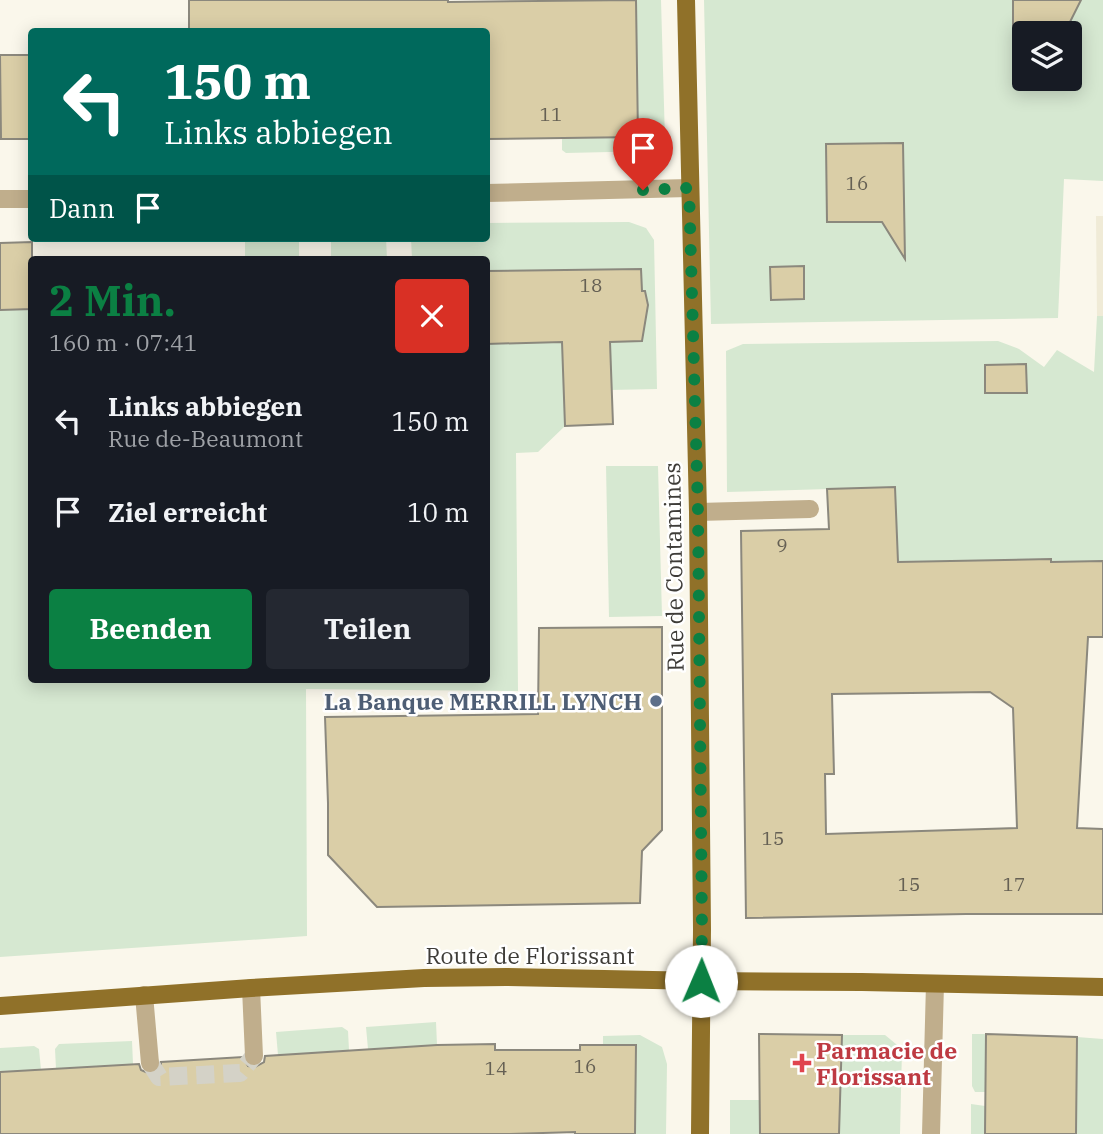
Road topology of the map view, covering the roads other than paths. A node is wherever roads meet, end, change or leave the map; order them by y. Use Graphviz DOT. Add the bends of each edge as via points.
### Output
graph roads {
  1 [pos="686,0"];
  2 [pos="689,188"];
  3 [pos="490,193"];
  4 [pos="0,200"];
  5 [pos="28,200"];
  6 [pos="810,509"];
  7 [pos="698,512"];
  8 [pos="701,981"];
  9 [pos="935,984"];
  10 [pos="1103,987"];
  11 [pos="251,988"];
  12 [pos="144,995"];
  13 [pos="0,1006"];
  14 [pos="254,1056"];
  15 [pos="150,1063"];
  16 [pos="699,1134"];
  17 [pos="931,1134"];
  1 -- 2 [label="main road, Rue de Contamines"];
  2 -- 3 [label="street"];
  2 -- 7 [label="main road, Rue de Contamines"];
  4 -- 5 [label="street"];
  6 -- 7 [label="street"];
  7 -- 8 [label="main road, Rue de Contamines"];
  8 -- 9 [label="main road, Route de Florissant"];
  8 -- 11 [label="main road, Route de Florissant" via="424,978"];
  8 -- 16 [label="main road, Rue de Contamines"];
  9 -- 10 [label="main road, Route de Florissant"];
  9 -- 17 [label="street"];
  11 -- 12 [label="main road, Route de Florissant"];
  11 -- 14 [label="street"];
  12 -- 13 [label="main road, Route de Florissant"];
  12 -- 15 [label="street"];
}
